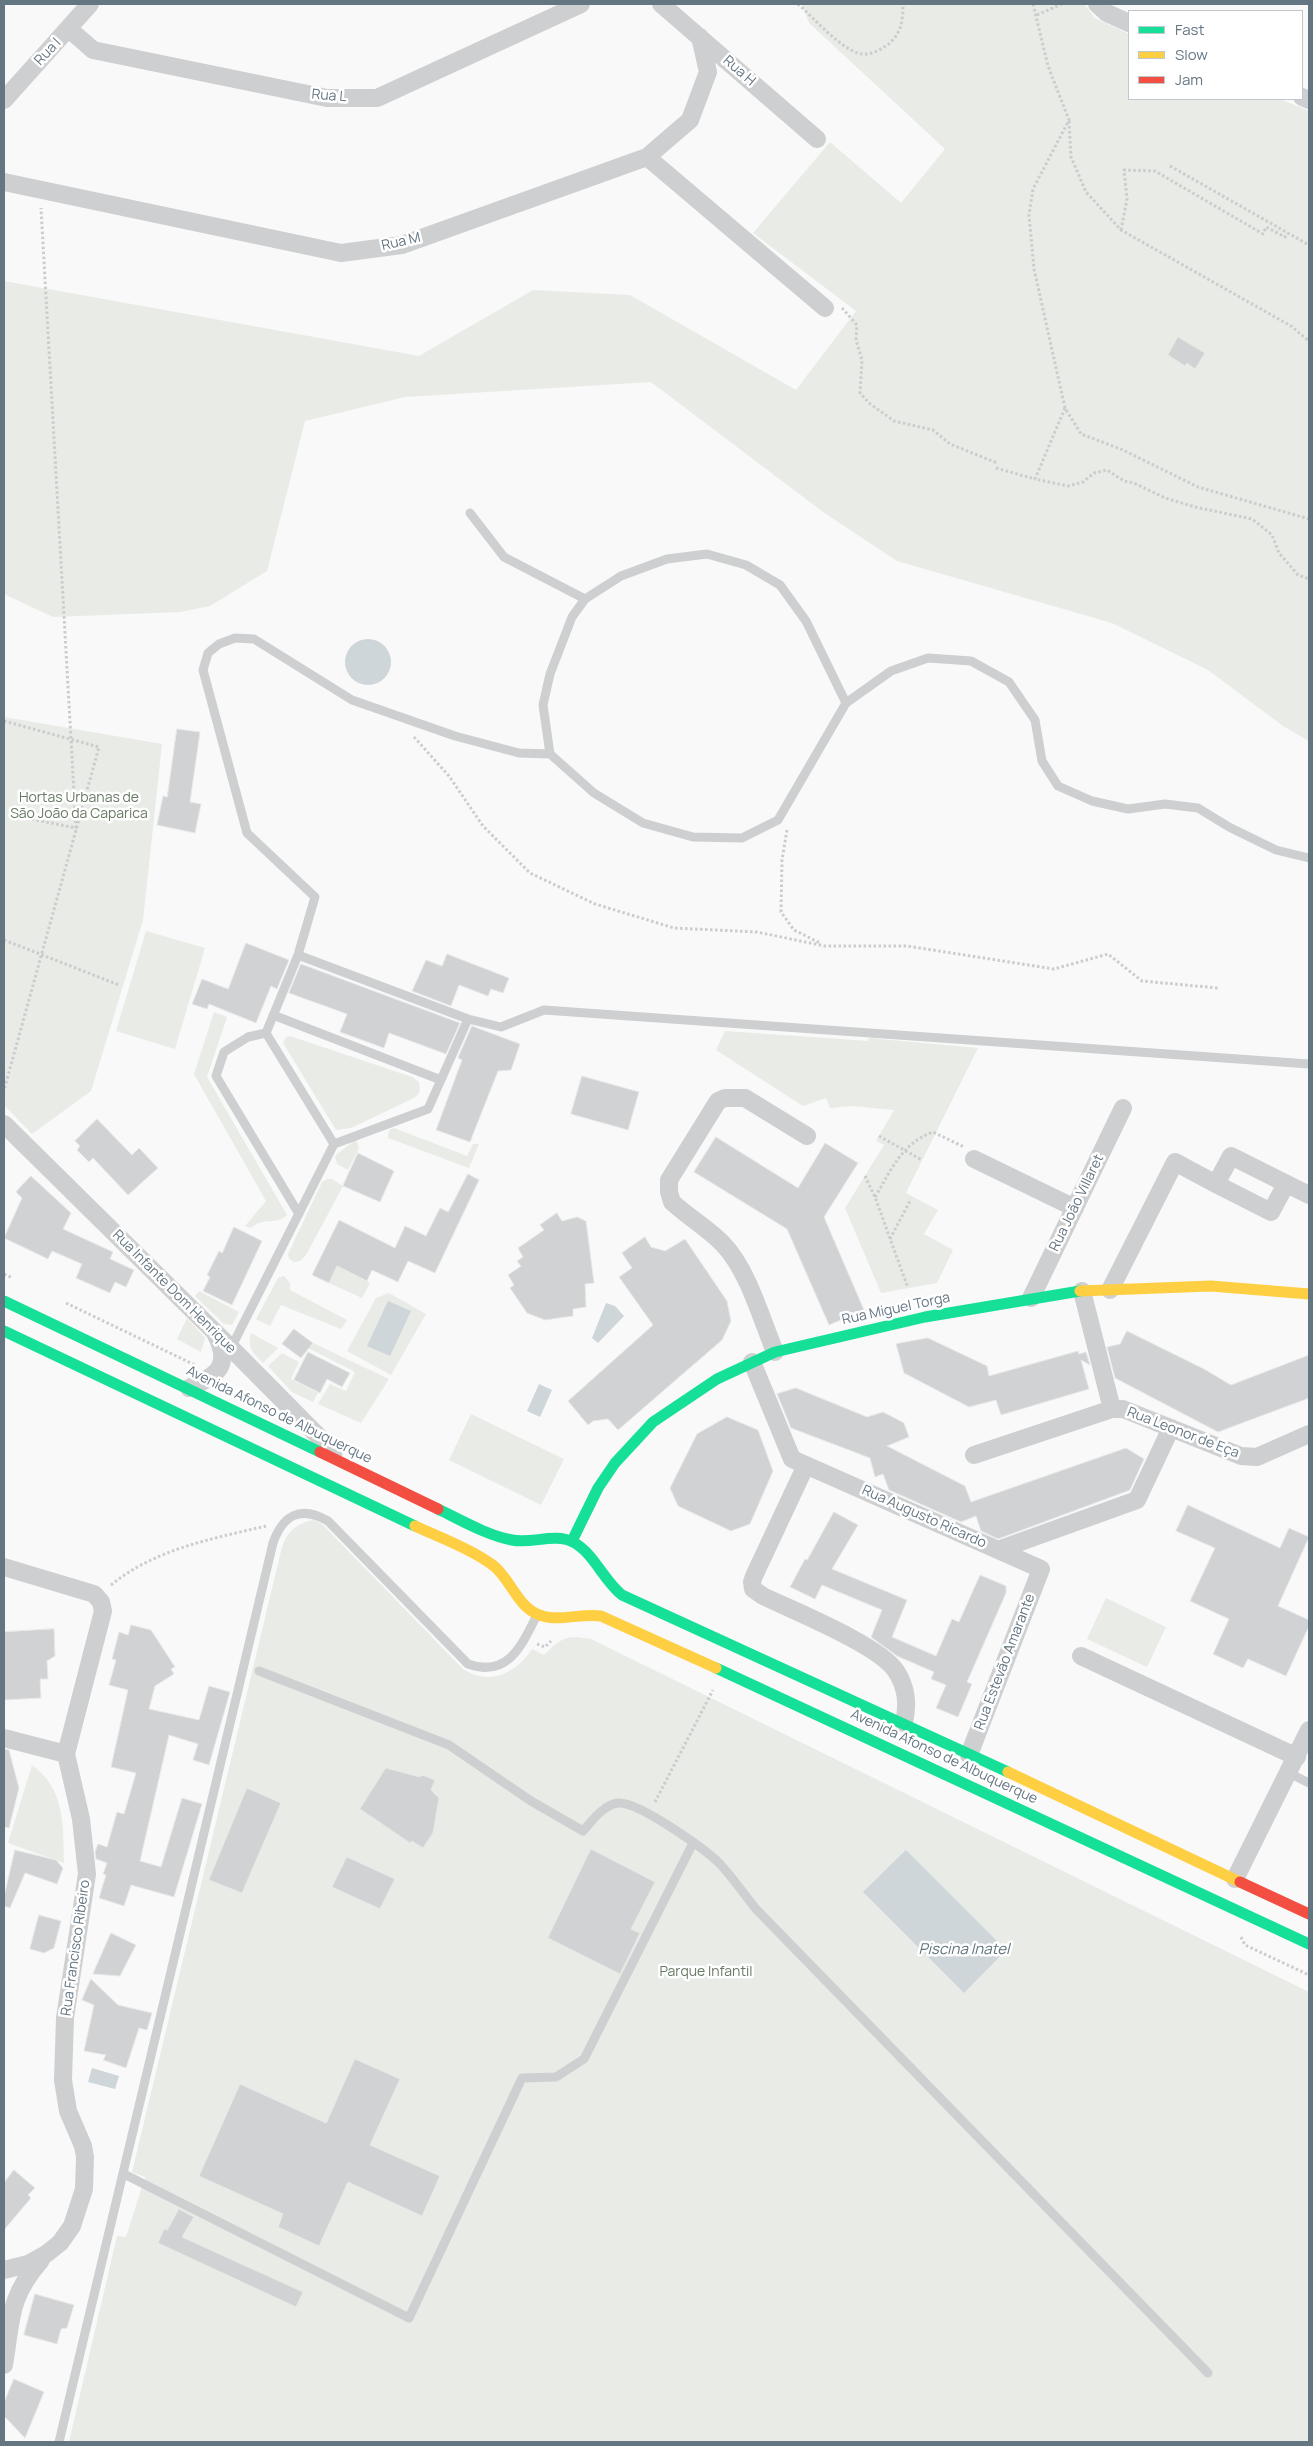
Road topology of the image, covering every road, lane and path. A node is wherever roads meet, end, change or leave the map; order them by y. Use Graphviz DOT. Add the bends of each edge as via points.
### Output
graph roads {
  1 [pos="90,4"];
  2 [pos="581,4"];
  3 [pos="798,4"];
  4 [pos="903,4"];
  5 [pos="1033,4"];
  6 [pos="1062,4"];
  7 [pos="1096,4"];
  8 [pos="672,7"];
  9 [pos="1037,14"];
  10 [pos="1128,23"];
  11 [pos="69,29"];
  12 [pos="700,37"];
  13 [pos="4,100"];
  14 [pos="1068,120"];
  15 [pos="817,139"];
  16 [pos="647,157"];
  17 [pos="1170,166"];
  18 [pos="4,182"];
  19 [pos="40,191"];
  20 [pos="1121,230"];
  21 [pos="1287,233"];
  22 [pos="1309,245"];
  23 [pos="831,306"];
  24 [pos="1309,341"];
  25 [pos="1065,408"];
  26 [pos="1035,479"];
  27 [pos="470,512"];
  28 [pos="1309,520"];
  29 [pos="1309,579"];
  30 [pos="584,599"];
  31 [pos="846,703"];
  32 [pos="394,714"];
  33 [pos="4,721"];
  34 [pos="550,754"];
  35 [pos="17,816"];
  36 [pos="789,821"];
  37 [pos="76,828"];
  38 [pos="1309,858"];
  39 [pos="4,940"];
  40 [pos="825,946"];
  41 [pos="41,954"];
  42 [pos="298,955"];
  43 [pos="119,985"];
  44 [pos="1218,988"];
  45 [pos="273,1015"];
  46 [pos="468,1019"];
  47 [pos="266,1034"];
  48 [pos="1309,1064"];
  49 [pos="441,1080"];
  50 [pos="4,1090"];
  51 [pos="1123,1108"];
  52 [pos="4,1124"];
  53 [pos="807,1136"];
  54 [pos="879,1136"];
  55 [pos="334,1144"];
  56 [pos="903,1150"];
  57 [pos="974,1159"];
  58 [pos="922,1160"];
  59 [pos="865,1176"];
  60 [pos="1216,1184"];
  61 [pos="1286,1184"];
  62 [pos="1309,1195"];
  63 [pos="875,1197"];
  64 [pos="911,1198"];
  65 [pos="1075,1208"];
  66 [pos="299,1214"];
  67 [pos="889,1240"];
  68 [pos="908,1288"];
  69 [pos="1110,1290"];
  70 [pos="1082,1291"];
  71 [pos="1309,1294"];
  72 [pos="1031,1298"];
  73 [pos="4,1302"];
  74 [pos="4,1331"];
  75 [pos="214,1331"];
  76 [pos="231,1348"];
  77 [pos="775,1352"];
  78 [pos="752,1362"];
  79 [pos="189,1388"];
  80 [pos="1112,1408"];
  81 [pos="1171,1428"];
  82 [pos="1309,1434"];
  83 [pos="974,1455"];
  84 [pos="343,1462"];
  85 [pos="806,1465"];
  86 [pos="279,1526"];
  87 [pos="545,1539"];
  88 [pos="572,1541"];
  89 [pos="998,1550"];
  90 [pos="523,1553"];
  91 [pos="592,1561"];
  92 [pos="4,1567"];
  93 [pos="1041,1569"];
  94 [pos="516,1571"];
  95 [pos="595,1581"];
  96 [pos="94,1594"];
  97 [pos="521,1599"];
  98 [pos="584,1606"];
  99 [pos="537,1614"];
  100 [pos="562,1618"];
  101 [pos="1081,1656"];
  102 [pos="259,1671"];
  103 [pos="716,1684"];
  104 [pos="904,1723"];
  105 [pos="1309,1730"];
  106 [pos="4,1738"];
  107 [pos="66,1754"];
  108 [pos="969,1756"];
  109 [pos="1297,1757"];
  110 [pos="1289,1773"];
  111 [pos="1309,1783"];
  112 [pos="649,1814"];
  113 [pos="693,1843"];
  114 [pos="1235,1879"];
  115 [pos="1309,1914"];
  116 [pos="1309,1944"];
  117 [pos="124,2174"];
  118 [pos="46,2254"];
  119 [pos="4,2270"];
  120 [pos="4,2364"];
  121 [pos="1208,2373"];
  122 [pos="59,2442"];
  1 -- 11 [label="street, Rua I"];
  2 -- 11 [label="street, Rua L" via="377,98 327,98 93,50"];
  3 -- 4 [label="path" via="844,46 862,54 876,52 897,35 903,23"];
  5 -- 9 [label="path"];
  6 -- 9 [label="path"];
  7 -- 10 [label="street"];
  8 -- 12 [label="street, Rua H"];
  9 -- 14 [label="path" via="1048,66"];
  11 -- 13 [label="street, Rua I"];
  12 -- 15 [label="street, Rua H"];
  12 -- 16 [label="street, Rua M" via="708,72 690,120"];
  14 -- 20 [label="path" via="1071,157 1086,192"];
  14 -- 25 [label="path" via="1033,188 1029,215 1034,269"];
  16 -- 19 [label="street, Rua M" via="402,245 341,253"];
  16 -- 23 [label="street"];
  17 -- 21 [label="path"];
  18 -- 19 [label="street, Rua M"];
  19 -- 37 [label="path"];
  20 -- 21 [label="path" via="1127,200 1124,170 1155,171 1263,234 1266,227 1285,237"];
  20 -- 24 [label="path" via="1290,326"];
  21 -- 22 [label="path"];
  23 -- 26 [label="path" via="857,324 856,340 862,360 860,393 869,403 894,421 933,430 950,444 996,466"];
  25 -- 26 [label="path"];
  25 -- 28 [label="path" via="1082,434 1198,487"];
  26 -- 29 [label="path" via="1068,486 1107,470 1124,481 1165,498 1252,519 1272,535 1279,554 1298,575"];
  27 -- 30 [label="lane" via="504,557"];
  30 -- 31 [label="lane" via="621,576 666,559 707,554 746,566 780,585 806,620"];
  30 -- 34 [label="lane" via="560,643 543,705"];
  31 -- 34 [label="lane" via="778,820 742,838 693,837 643,823 594,794"];
  31 -- 38 [label="lane" via="891,671 928,658 971,661 1009,682 1035,720 1042,761 1058,786 1092,801 1128,809 1165,804 1198,808 1228,827 1276,850"];
  32 -- 34 [label="lane" via="455,736 519,753"];
  32 -- 40 [label="path" via="449,776 483,826 530,873 595,904 674,928 757,932"];
  32 -- 42 [label="lane" via="352,700 254,639 234,638 208,653 203,670 247,832 315,897"];
  33 -- 37 [label="path" via="99,747"];
  35 -- 37 [label="path"];
  36 -- 40 [label="path" via="782,860 781,912 794,930"];
  37 -- 41 [label="path"];
  39 -- 41 [label="path"];
  40 -- 44 [label="path" via="907,946 1054,969 1108,954 1142,981"];
  41 -- 43 [label="path"];
  41 -- 50 [label="path"];
  42 -- 45 [label="lane"];
  42 -- 46 [label="lane"];
  45 -- 47 [label="lane"];
  45 -- 49 [label="lane"];
  46 -- 48 [label="lane" via="501,1027 544,1010"];
  46 -- 49 [label="lane"];
  47 -- 55 [label="lane"];
  47 -- 66 [label="lane" via="248,1037 224,1052 216,1076"];
  49 -- 55 [label="lane" via="428,1109"];
  51 -- 65 [label="street, Rua João Villaret"];
  52 -- 75 [label="street, Rua Infante Dom Henrique"];
  53 -- 77 [label="street" via="745,1098 725,1098 718,1101 670,1180 672,1202 723,1243 734,1256"];
  54 -- 56 [label="path"];
  55 -- 66 [label="lane"];
  56 -- 57 [label="path" via="933,1132 968,1149"];
  56 -- 58 [label="path"];
  56 -- 63 [label="path"];
  57 -- 65 [label="street"];
  59 -- 63 [label="path"];
  60 -- 61 [label="street" via="1271,1212"];
  60 -- 61 [label="street" via="1230,1156"];
  60 -- 69 [label="street" via="1175,1162"];
  61 -- 62 [label="street"];
  63 -- 67 [label="path"];
  64 -- 67 [label="path"];
  65 -- 72 [label="street, Rua João Villaret"];
  66 -- 76 [label="lane"];
  67 -- 68 [label="path"];
  69 -- 70 [label="main road, Rua Miguel Torga"];
  69 -- 71 [label="main road, Rua Miguel Torga" via="1211,1286"];
  70 -- 72 [label="main road, Rua Miguel Torga"];
  70 -- 80 [label="street, Rua Leonor de Eça"];
  72 -- 77 [label="main road, Rua Miguel Torga" via="925,1317"];
  73 -- 79 [label="main road, Avenida Afonso de Albuquerque"];
  74 -- 97 [label="main road" via="476,1555 495,1566"];
  75 -- 76 [label="street, Rua Infante Dom Henrique"];
  75 -- 79 [label="street" via="223,1348 221,1365 207,1380"];
  76 -- 84 [label="street, Rua Infante Dom Henrique"];
  77 -- 78 [label="main road, Rua Miguel Torga"];
  78 -- 85 [label="street, Rua Augusto Ricardo" via="792,1459"];
  78 -- 88 [label="main road, Rua Miguel Torga" via="717,1379 647,1428 615,1463 598,1488"];
  79 -- 84 [label="main road, Avenida Afonso de Albuquerque"];
  80 -- 81 [label="street, Rua Leonor de Eça" via="1123,1409"];
  80 -- 83 [label="street"];
  81 -- 82 [label="street, Rua Leonor de Eça" via="1241,1456 1257,1458"];
  81 -- 89 [label="street" via="1136,1500"];
  84 -- 87 [label="main road, Avenida Afonso de Albuquerque" via="501,1537 516,1541"];
  85 -- 89 [label="street, Rua Augusto Ricardo"];
  85 -- 104 [label="street" via="752,1582 753,1589 868,1647 886,1660 896,1670 906,1692 908,1700"];
  86 -- 96 [label="path" via="272,1525 165,1552"];
  86 -- 99 [label="lane" via="304,1512 328,1521 468,1664 482,1669 494,1667 518,1653"];
  86 -- 117 [label="lane"];
  87 -- 88 [label="main road, Avenida Afonso de Albuquerque"];
  87 -- 90 [label="main road"];
  88 -- 91 [label="main road, Avenida Afonso de Albuquerque" via="584,1549"];
  89 -- 93 [label="street, Rua Augusto Ricardo"];
  91 -- 95 [label="main road"];
  91 -- 104 [label="main road, Avenida Afonso de Albuquerque" via="605,1582 622,1595"];
  92 -- 96 [label="street"];
  93 -- 108 [label="street, Rua Estevão Amarante"];
  94 -- 97 [label="main road" via="516,1588"];
  96 -- 107 [label="street, Rua Francisco Ribeiro" via="103,1611"];
  97 -- 99 [label="main road"];
  98 -- 100 [label="main road"];
  99 -- 100 [label="main road, Avenida Afonso de Albuquerque"];
  100 -- 116 [label="main road, Avenida Afonso de Albuquerque" via="589,1614 621,1624"];
  101 -- 109 [label="street"];
  102 -- 112 [label="lane" via="450,1745 531,1801 583,1831 600,1812 618,1803"];
  103 -- 112 [label="path"];
  104 -- 108 [label="main road, Avenida Afonso de Albuquerque"];
  105 -- 109 [label="street"];
  106 -- 107 [label="street"];
  107 -- 118 [label="street, Rua Francisco Ribeiro" via="81,1819 87,1874 65,2018 63,2080 68,2111 83,2146 85,2174 80,2206 72,2226 60,2243"];
  108 -- 114 [label="main road, Avenida Afonso de Albuquerque"];
  109 -- 110 [label="street"];
  110 -- 111 [label="lane"];
  110 -- 114 [label="street"];
  112 -- 113 [label="lane"];
  113 -- 117 [label="lane" via="584,2059 556,2077 522,2078 409,2318"];
  113 -- 121 [label="lane" via="719,1863 756,1909"];
  114 -- 115 [label="main road, Avenida Afonso de Albuquerque"];
  117 -- 122 [label="lane"];
  118 -- 119 [label="street, Rua Francisco Ribeiro" via="28,2264"];
  118 -- 120 [label="street" via="25,2278 16,2297 10,2316"];
}
